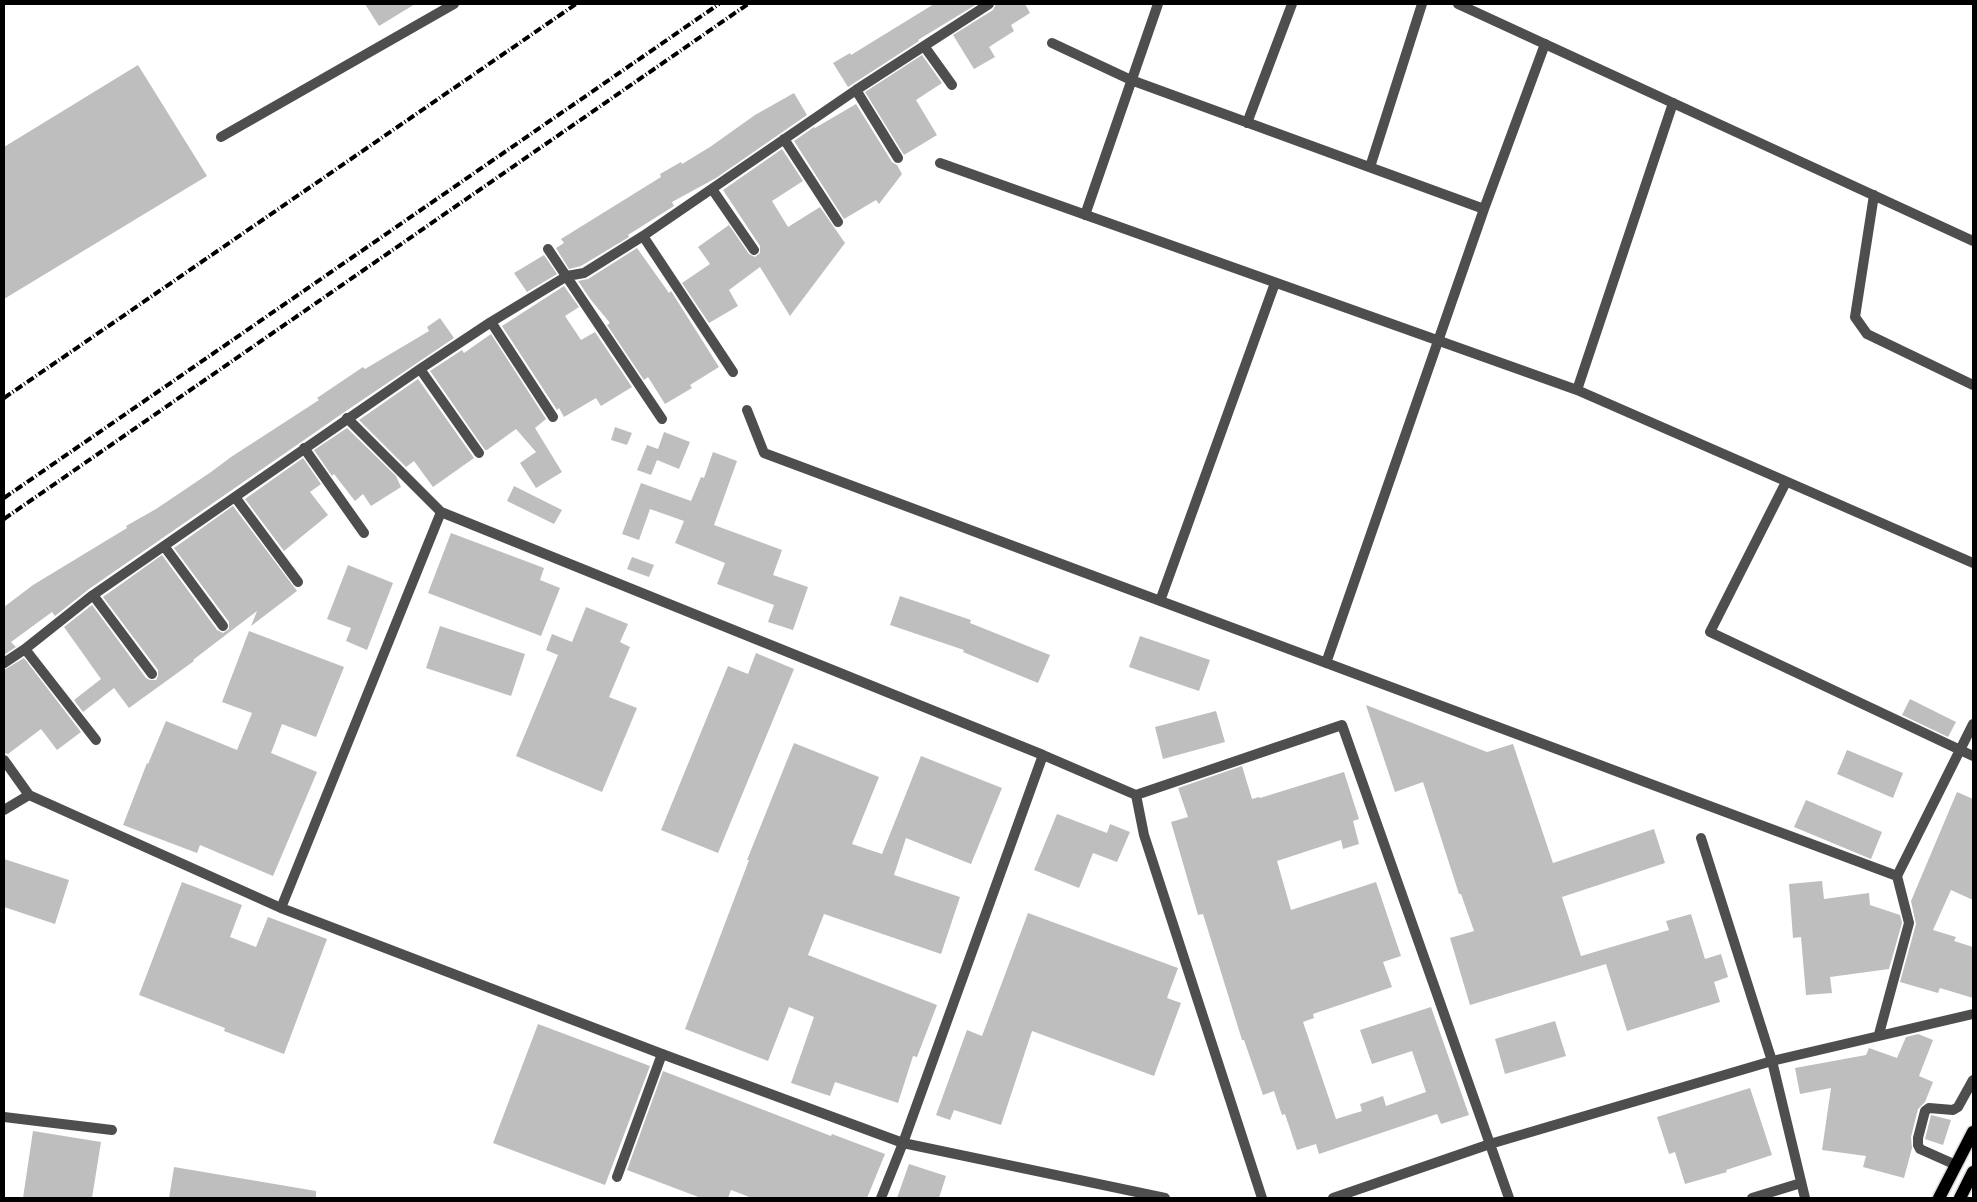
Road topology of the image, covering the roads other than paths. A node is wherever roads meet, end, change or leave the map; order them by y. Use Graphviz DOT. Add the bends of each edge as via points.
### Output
graph roads {
  1 [pos="454,4"];
  2 [pos="988,4"];
  3 [pos="1158,4"];
  4 [pos="1292,4"];
  5 [pos="1422,4"];
  6 [pos="1458,4"];
  7 [pos="1052,43"];
  8 [pos="1545,44"];
  9 [pos="924,46"];
  10 [pos="1131,80"];
  11 [pos="952,85"];
  12 [pos="856,90"];
  13 [pos="1674,103"];
  14 [pos="1247,122"];
  15 [pos="221,137"];
  16 [pos="784,139"];
  17 [pos="898,158"];
  18 [pos="940,163"];
  19 [pos="1370,167"];
  20 [pos="712,190"];
  21 [pos="1874,195"];
  22 [pos="1484,209"];
  23 [pos="1085,215"];
  24 [pos="838,222"];
  25 [pos="643,236"];
  26 [pos="1973,240"];
  27 [pos="548,249"];
  28 [pos="754,250"];
  29 [pos="567,276"];
  30 [pos="1275,283"];
  31 [pos="491,322"];
  32 [pos="1439,341"];
  33 [pos="420,369"];
  34 [pos="734,372"];
  35 [pos="1973,385"];
  36 [pos="1577,390"];
  37 [pos="747,410"];
  38 [pos="553,417"];
  39 [pos="348,418"];
  40 [pos="662,419"];
  41 [pos="304,448"];
  42 [pos="479,453"];
  43 [pos="1786,482"];
  44 [pos="235,497"];
  45 [pos="440,512"];
  46 [pos="364,533"];
  47 [pos="164,546"];
  48 [pos="1973,563"];
  49 [pos="298,582"];
  50 [pos="93,595"];
  51 [pos="1160,601"];
  52 [pos="223,626"];
  53 [pos="25,648"];
  54 [pos="1326,663"];
  55 [pos="4,664"];
  56 [pos="152,674"];
  57 [pos="1973,724"];
  58 [pos="96,740"];
  59 [pos="1960,751"];
  60 [pos="1043,755"];
  61 [pos="1973,756"];
  62 [pos="4,760"];
  63 [pos="29,795"];
  64 [pos="1136,795"];
  65 [pos="4,810"];
  66 [pos="1701,838"];
  67 [pos="1896,876"];
  68 [pos="281,908"];
  69 [pos="1973,1014"];
  70 [pos="1879,1034"];
  71 [pos="662,1054"];
  72 [pos="1772,1061"];
  73 [pos="1973,1080"];
  74 [pos="4,1117"];
  75 [pos="112,1130"];
  76 [pos="1973,1132"];
  77 [pos="903,1143"];
  78 [pos="1490,1144"];
  79 [pos="1956,1165"];
  80 [pos="1973,1172"];
  81 [pos="617,1177"];
  82 [pos="1802,1183"];
  83 [pos="881,1198"];
  84 [pos="1165,1198"];
  85 [pos="1262,1198"];
  86 [pos="1333,1198"];
  87 [pos="1509,1198"];
  88 [pos="1752,1198"];
  89 [pos="1805,1198"];
  90 [pos="1939,1198"];
  91 [pos="1960,1198"];
  1 -- 15 [label="street"];
  2 -- 9 [label="street"];
  3 -- 10 [label="street"];
  4 -- 14 [label="street"];
  5 -- 19 [label="street"];
  6 -- 8 [label="street"];
  7 -- 10 [label="street"];
  8 -- 13 [label="street"];
  8 -- 22 [label="street"];
  9 -- 11 [label="street"];
  9 -- 12 [label="street"];
  10 -- 14 [label="street"];
  10 -- 23 [label="street"];
  12 -- 16 [label="street"];
  12 -- 17 [label="street"];
  13 -- 21 [label="street"];
  13 -- 36 [label="street"];
  14 -- 19 [label="street"];
  16 -- 20 [label="street"];
  16 -- 24 [label="street"];
  18 -- 23 [label="street"];
  19 -- 22 [label="street"];
  20 -- 25 [label="street"];
  20 -- 28 [label="street"];
  21 -- 26 [label="street"];
  21 -- 35 [label="street" via="1855,316 1867,334"];
  22 -- 32 [label="street"];
  23 -- 30 [label="street"];
  25 -- 29 [label="street" via="584,274"];
  25 -- 34 [label="street"];
  27 -- 29 [label="street"];
  29 -- 31 [label="street"];
  29 -- 40 [label="street"];
  30 -- 32 [label="street"];
  30 -- 51 [label="street"];
  31 -- 33 [label="street"];
  31 -- 38 [label="street"];
  32 -- 36 [label="street"];
  32 -- 54 [label="street"];
  33 -- 39 [label="street"];
  33 -- 42 [label="street"];
  36 -- 43 [label="street"];
  37 -- 51 [label="street" via="764,453"];
  39 -- 41 [label="street"];
  39 -- 45 [label="street"];
  41 -- 44 [label="street"];
  41 -- 46 [label="street"];
  43 -- 48 [label="street"];
  43 -- 59 [label="street" via="1710,632"];
  44 -- 47 [label="street"];
  44 -- 49 [label="street"];
  45 -- 60 [label="street"];
  45 -- 68 [label="street"];
  47 -- 50 [label="street"];
  47 -- 52 [label="street"];
  50 -- 53 [label="street"];
  50 -- 56 [label="street"];
  51 -- 54 [label="street"];
  53 -- 55 [label="street"];
  53 -- 58 [label="street"];
  54 -- 67 [label="street"];
  57 -- 59 [label="street"];
  59 -- 61 [label="street"];
  59 -- 67 [label="street"];
  60 -- 64 [label="street"];
  60 -- 77 [label="street"];
  62 -- 63 [label="street"];
  63 -- 65 [label="street"];
  63 -- 68 [label="street"];
  64 -- 78 [label="street" via="1342,725"];
  64 -- 85 [label="street" via="1144,835"];
  66 -- 72 [label="street"];
  67 -- 70 [label="street" via="1909,923"];
  68 -- 71 [label="street"];
  69 -- 70 [label="street"];
  70 -- 72 [label="street"];
  71 -- 77 [label="street"];
  71 -- 81 [label="street"];
  72 -- 78 [label="street"];
  72 -- 82 [label="street"];
  73 -- 79 [label="street" via="1958,1107 1953,1110 1925,1110 1918,1138 1920,1149"];
  74 -- 75 [label="street"];
  76 -- 79 [label="main road"];
  77 -- 83 [label="street"];
  77 -- 84 [label="street"];
  78 -- 86 [label="street"];
  78 -- 87 [label="street"];
  79 -- 90 [label="main road"];
  80 -- 91 [label="main road"];
  82 -- 88 [label="street"];
  82 -- 89 [label="street"];
}
